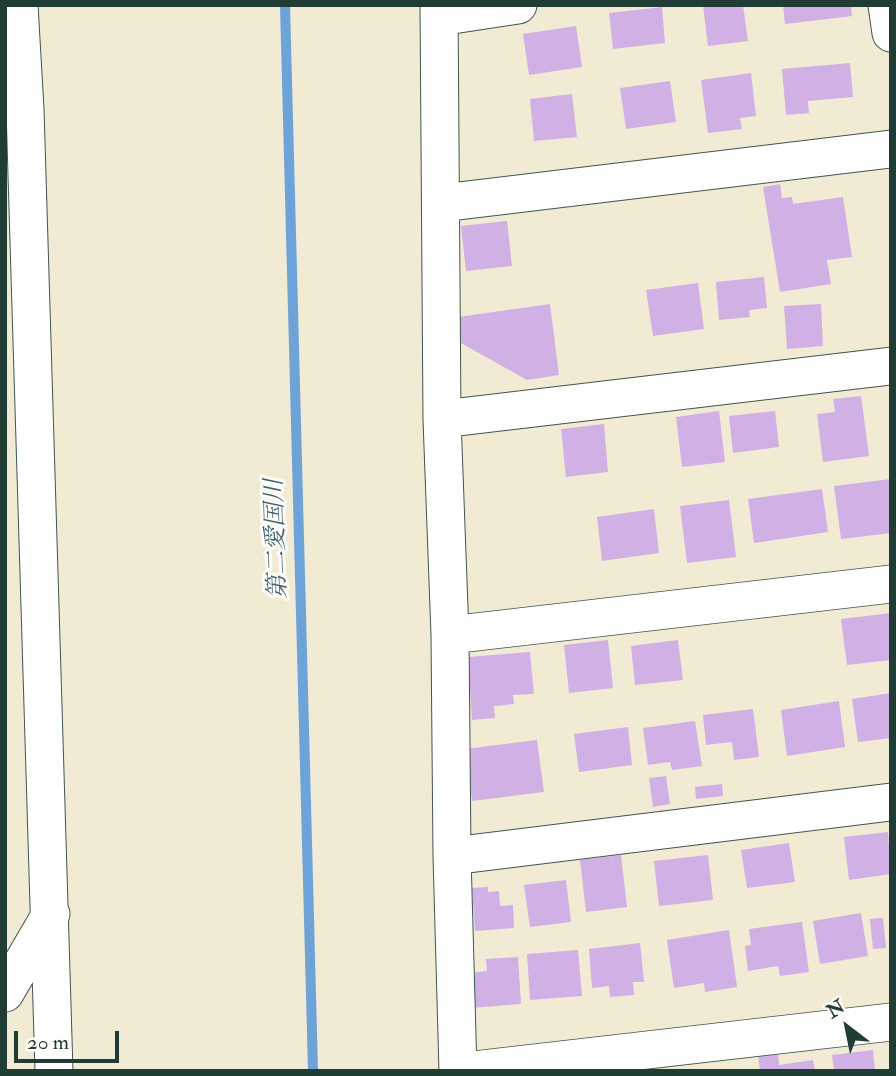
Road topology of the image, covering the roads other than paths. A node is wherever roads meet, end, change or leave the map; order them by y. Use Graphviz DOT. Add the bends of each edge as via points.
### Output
graph roads {
  1 [pos="19,5"];
  2 [pos="518,5"];
  3 [pos="887,5"];
  4 [pos="439,11"];
  5 [pos="891,33"];
  6 [pos="891,149"];
  7 [pos="442,203"];
  8 [pos="891,366"];
  9 [pos="442,419"];
  10 [pos="891,584"];
  11 [pos="450,635"];
  12 [pos="891,802"];
  13 [pos="452,856"];
  14 [pos="51,913"];
  15 [pos="5,993"];
  16 [pos="891,1022"];
  17 [pos="54,1071"];
  18 [pos="458,1071"];
  19 [pos="465,1071"];
  1 -- 14 [label="street"];
  2 -- 4 [label="street"];
  3 -- 5 [label="street"];
  4 -- 7 [label="street"];
  6 -- 7 [label="street"];
  7 -- 9 [label="street"];
  8 -- 9 [label="street"];
  9 -- 11 [label="street"];
  10 -- 11 [label="street"];
  11 -- 13 [label="street"];
  12 -- 13 [label="street"];
  13 -- 18 [label="street"];
  14 -- 15 [label="street"];
  14 -- 17 [label="street"];
  16 -- 19 [label="street"];
}
